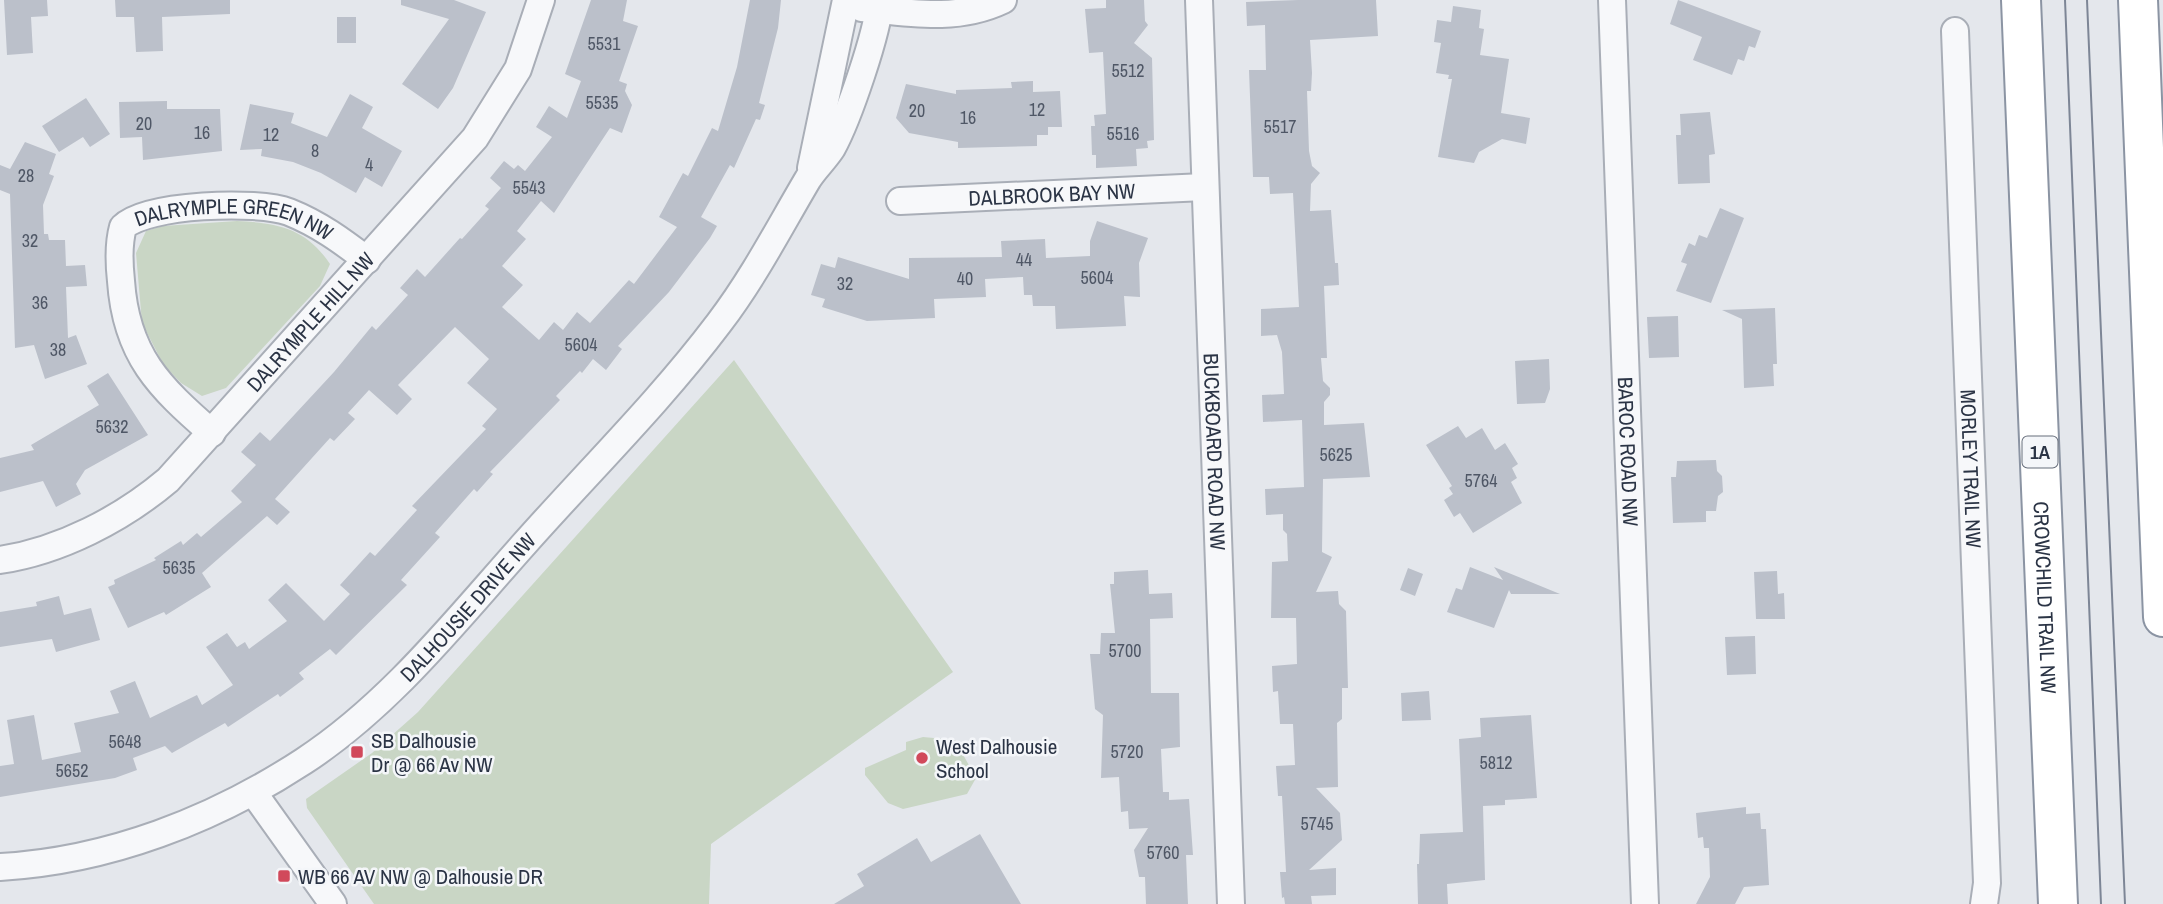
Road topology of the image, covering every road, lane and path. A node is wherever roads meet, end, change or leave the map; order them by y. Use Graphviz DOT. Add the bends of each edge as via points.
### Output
graph roads {
  1 [pos="541,0"];
  2 [pos="1003,0"];
  3 [pos="1199,0"];
  4 [pos="1612,0"];
  5 [pos="2021,0"];
  6 [pos="2138,0"];
  7 [pos="2158,0"];
  8 [pos="846,3"];
  9 [pos="879,5"];
  10 [pos="1955,31"];
  11 [pos="2142,48"];
  12 [pos="810,177"];
  13 [pos="1204,187"];
  14 [pos="900,201"];
  15 [pos="367,260"];
  16 [pos="212,433"];
  17 [pos="0,560"];
  18 [pos="2163,617"];
  19 [pos="254,792"];
  20 [pos="0,867"];
  21 [pos="333,904"];
  22 [pos="1231,904"];
  23 [pos="1645,904"];
  24 [pos="1984,904"];
  25 [pos="2058,904"];
  1 -- 15 [label="street, DALRYMPLE HILL NW" via="518,69 489,118"];
  2 -- 9 [label="street" via="949,16"];
  3 -- 13 [label="street, BUCKBOARD ROAD NW"];
  4 -- 23 [label="street, BAROC ROAD NW"];
  5 -- 25 [label="highway, CROWCHILD TRAIL NW / 1A"];
  6 -- 11 [label="highway"];
  7 -- 11 [label="highway"];
  8 -- 9 [label="street"];
  8 -- 12 [label="street, DALHOUSIE DRIVE NW"];
  9 -- 12 [label="street, DALHOUSIE DRIVE NW" via="850,105 831,149"];
  10 -- 24 [label="street, MORLEY TRAIL NW" via="1987,883"];
  11 -- 18 [label="highway"];
  12 -- 19 [label="street, DALHOUSIE DRIVE NW" via="770,250 718,324 448,629 382,699 306,760"];
  13 -- 14 [label="street, DALBROOK BAY NW"];
  13 -- 22 [label="street, BUCKBOARD ROAD NW"];
  15 -- 16 [label="street, DALRYMPLE HILL NW"];
  15 -- 16 [label="street, DALRYMPLE GREEN NW" via="327,229 286,211 212,206 151,212 132,218 123,227 120,269 130,334 152,374"];
  16 -- 17 [label="street, DALRYMPLE HILL NW" via="141,503 65,541"];
  19 -- 20 [label="street, DALHOUSIE DRIVE NW" via="168,831 127,844 84,856"];
  19 -- 21 [label="street"];
}
